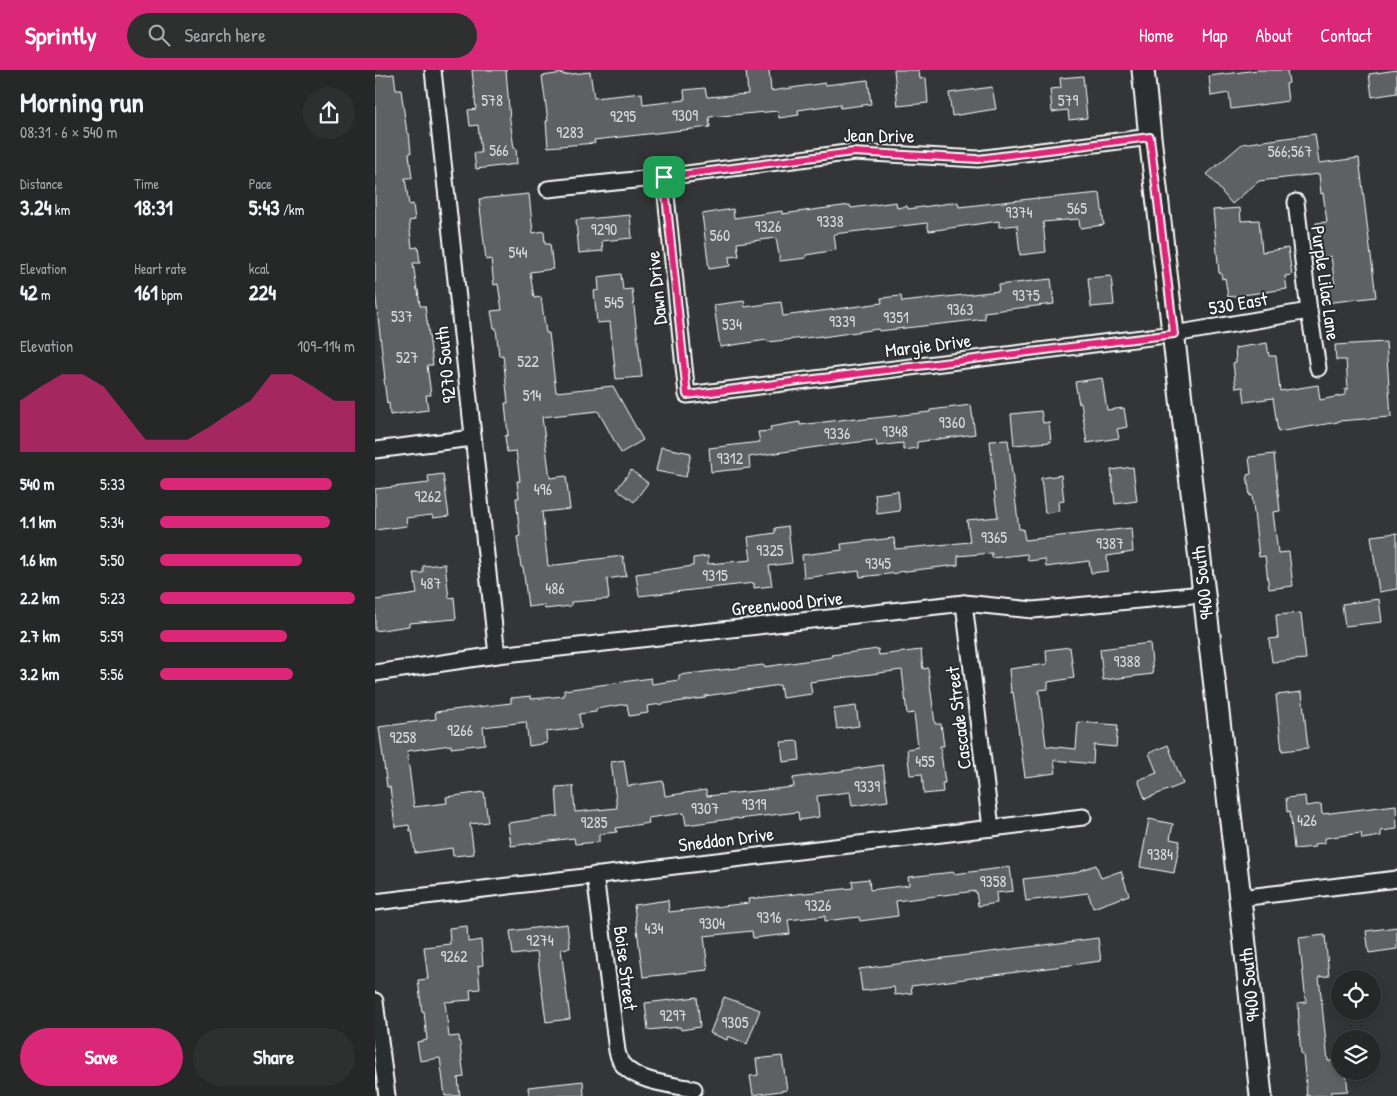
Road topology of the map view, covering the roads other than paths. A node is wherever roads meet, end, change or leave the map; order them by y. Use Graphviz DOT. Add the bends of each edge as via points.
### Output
graph roads {
  1 [pos="433,70"];
  2 [pos="1143,70"];
  3 [pos="1150,137"];
  4 [pos="664,177"];
  5 [pos="548,190"];
  6 [pos="1296,202"];
  7 [pos="1309,311"];
  8 [pos="1174,334"];
  9 [pos="1318,368"];
  10 [pos="687,395"];
  11 [pos="473,438"];
  12 [pos="375,450"];
  13 [pos="1203,594"];
  14 [pos="964,603"];
  15 [pos="497,655"];
  16 [pos="375,673"];
  17 [pos="1083,817"];
  18 [pos="991,828"];
  19 [pos="595,875"];
  20 [pos="1397,879"];
  21 [pos="1240,898"];
  22 [pos="375,902"];
  23 [pos="375,1001"];
  24 [pos="693,1089"];
  25 [pos="387,1096"];
  26 [pos="1261,1096"];
  1 -- 11 [label="street, 9270 South"];
  2 -- 3 [label="street, 9400 South"];
  3 -- 4 [label="street, Jean Drive" via="978,159 853,152"];
  3 -- 8 [label="street, 9400 South"];
  4 -- 5 [label="street, Jean Drive"];
  4 -- 10 [label="street, Dawn Drive"];
  6 -- 7 [label="street, Purple Lilac Lane"];
  7 -- 8 [label="street, 530 East"];
  7 -- 9 [label="street, Purple Lilac Lane"];
  8 -- 10 [label="street, Margie Drive"];
  8 -- 13 [label="street, 9400 South"];
  11 -- 12 [label="street"];
  11 -- 15 [label="street, 9270 South"];
  13 -- 14 [label="street, Greenwood Drive" via="1033,610"];
  13 -- 21 [label="street, 9400 South"];
  14 -- 15 [label="street, Greenwood Drive"];
  14 -- 18 [label="street, Cascade Street"];
  15 -- 16 [label="street, Greenwood Drive"];
  17 -- 18 [label="street, Sneddon Drive"];
  18 -- 19 [label="street, Sneddon Drive"];
  19 -- 22 [label="street, Sneddon Drive"];
  19 -- 24 [label="street, Boise Street" via="617,1051 622,1065 633,1074 649,1080"];
  20 -- 21 [label="street"];
  21 -- 26 [label="street, 9400 South"];
  23 -- 25 [label="street"];
}
